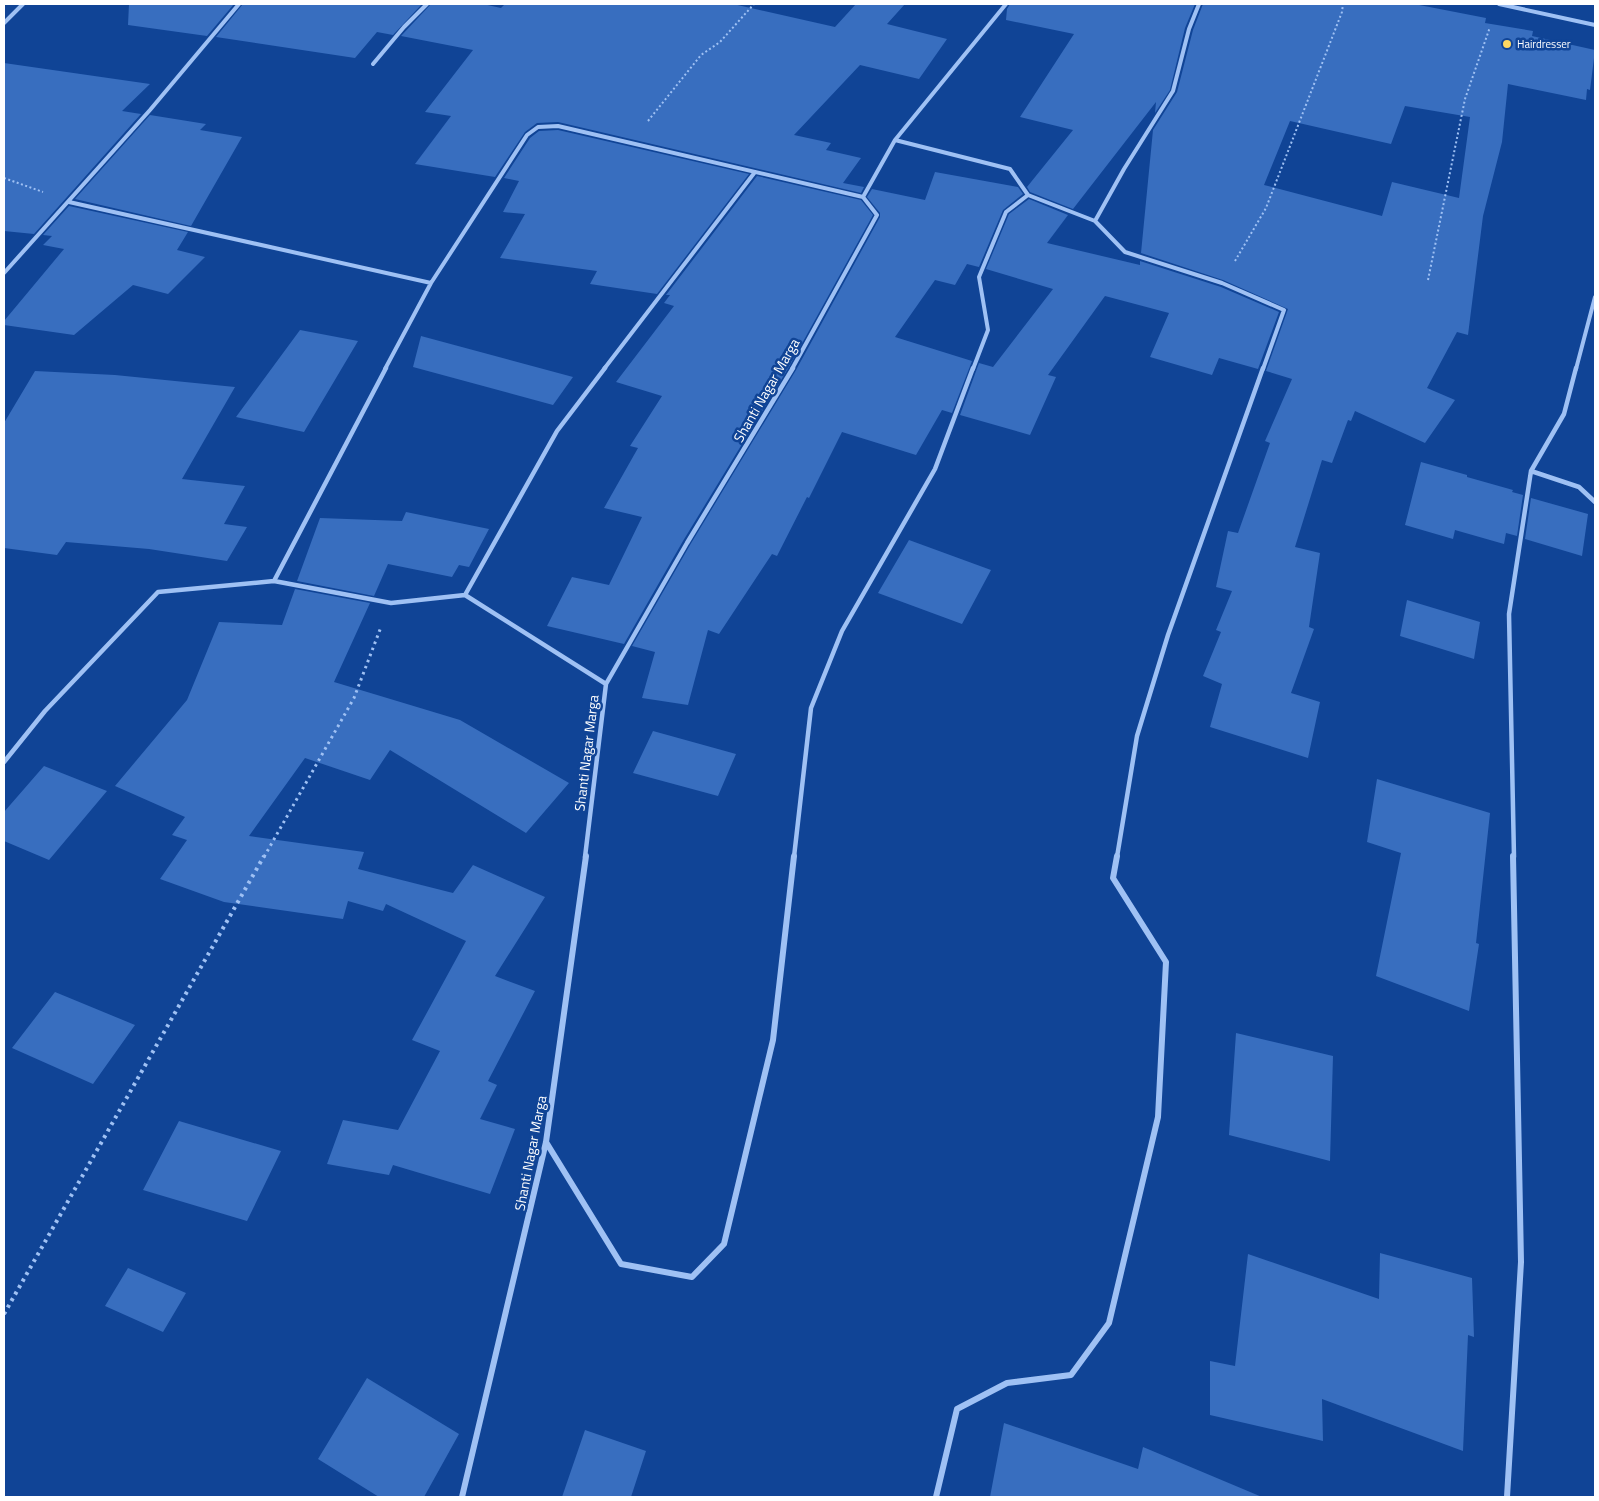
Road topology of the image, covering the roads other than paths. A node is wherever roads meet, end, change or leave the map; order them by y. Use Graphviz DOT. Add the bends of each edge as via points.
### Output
graph roads {
  1 [pos="23,4"];
  2 [pos="240,4"];
  3 [pos="427,4"];
  4 [pos="1006,4"];
  5 [pos="1198,4"];
  6 [pos="1499,4"];
  7 [pos="1532,4"];
  8 [pos="1526,10"];
  9 [pos="4,23"];
  10 [pos="1595,25"];
  11 [pos="373,64"];
  12 [pos="895,140"];
  13 [pos="755,172"];
  14 [pos="1028,195"];
  15 [pos="863,197"];
  16 [pos="69,202"];
  17 [pos="1095,221"];
  18 [pos="4,273"];
  19 [pos="430,283"];
  20 [pos="1595,297"];
  21 [pos="1531,472"];
  22 [pos="1595,502"];
  23 [pos="274,581"];
  24 [pos="465,595"];
  25 [pos="606,684"];
  26 [pos="4,762"];
  27 [pos="546,1142"];
  28 [pos="462,1497"];
  29 [pos="936,1497"];
  30 [pos="1508,1497"];
  1 -- 9 [label="street"];
  2 -- 16 [label="street"];
  3 -- 11 [label="street"];
  4 -- 12 [label="street"];
  5 -- 17 [label="street" via="1173,91"];
  6 -- 8 [label="street"];
  7 -- 8 [label="street"];
  8 -- 10 [label="street"];
  12 -- 14 [label="street" via="1010,169"];
  12 -- 15 [label="street"];
  13 -- 15 [label="street"];
  13 -- 19 [label="street" via="558,126 538,127 527,135"];
  13 -- 24 [label="street" via="557,431"];
  14 -- 17 [label="street"];
  14 -- 27 [label="street" via="1006,212 979,277 988,330 935,469 842,631 811,708 773,1040 724,1244 692,1277 621,1264"];
  15 -- 25 [label="street, Shanti Nagar Marga" via="877,215 789,375"];
  16 -- 18 [label="street"];
  16 -- 19 [label="street"];
  17 -- 29 [label="street" via="1125,252 1222,283 1284,310 1168,635 1137,736 1113,878 1166,962 1158,1117 1110,1323 1071,1375 1007,1383 957,1409"];
  19 -- 23 [label="street"];
  20 -- 21 [label="street" via="1564,414"];
  21 -- 22 [label="street" via="1579,487"];
  21 -- 30 [label="street" via="1510,614 1521,1262"];
  23 -- 24 [label="street" via="391,603"];
  23 -- 26 [label="street" via="158,592 45,711"];
  24 -- 25 [label="street"];
  25 -- 27 [label="street, Shanti Nagar Marga" via="579,911"];
  27 -- 28 [label="street, Shanti Nagar Marga"];
}
